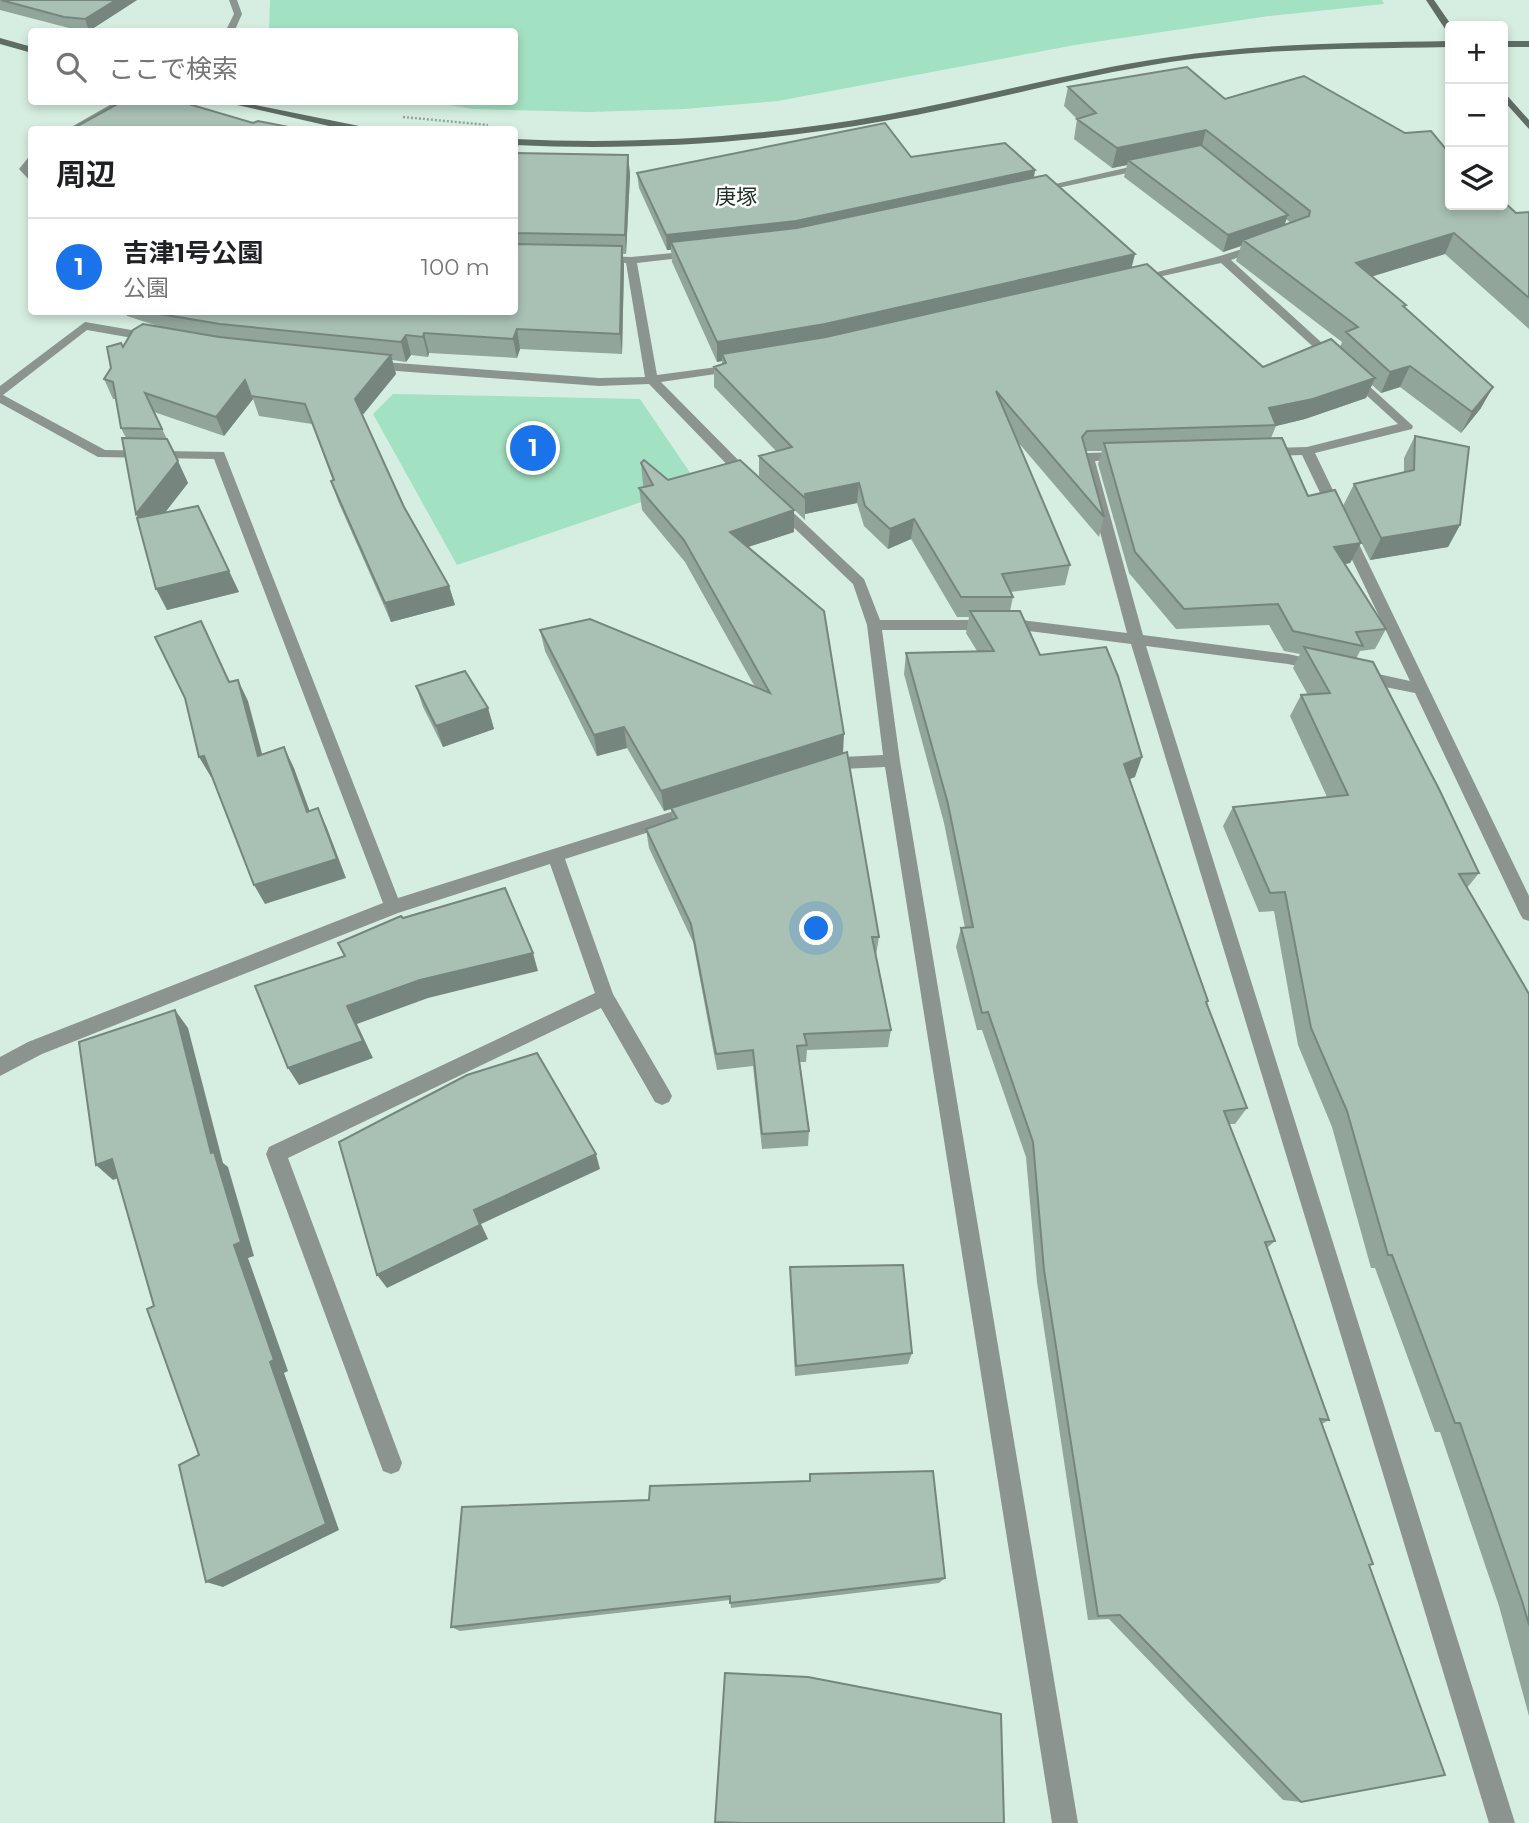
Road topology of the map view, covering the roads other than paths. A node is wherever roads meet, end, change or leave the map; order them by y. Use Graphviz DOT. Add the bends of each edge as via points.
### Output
graph roads {
  1 [pos="233,0"];
  2 [pos="1430,0"];
  3 [pos="1445,22"];
  4 [pos="231,28"];
  5 [pos="0,41"];
  6 [pos="1445,44"];
  7 [pos="1508,44"];
  8 [pos="1529,44"];
  9 [pos="28,49"];
  10 [pos="1508,100"];
  11 [pos="116,105"];
  12 [pos="243,105"];
  13 [pos="78,126"];
  14 [pos="348,126"];
  15 [pos="1529,126"];
  16 [pos="518,142"];
  17 [pos="1158,164"];
  18 [pos="1024,193"];
  19 [pos="1271,243"];
  20 [pos="708,252"];
  21 [pos="592,259"];
  22 [pos="631,260"];
  23 [pos="1223,260"];
  24 [pos="1117,284"];
  25 [pos="162,339"];
  26 [pos="361,364"];
  27 [pos="747,365"];
  28 [pos="652,380"];
  29 [pos="0,392"];
  30 [pos="0,398"];
  31 [pos="1307,451"];
  32 [pos="1252,452"];
  33 [pos="1142,456"];
  34 [pos="874,625"];
  35 [pos="1137,641"];
  36 [pos="1422,689"];
  37 [pos="892,761"];
  38 [pos="816,772"];
  39 [pos="711,805"];
  40 [pos="555,855"];
  41 [pos="393,907"];
  42 [pos="1529,914"];
  43 [pos="605,997"];
  44 [pos="0,1067"];
  45 [pos="662,1096"];
  46 [pos="391,1463"];
  47 [pos="1065,1823"];
  48 [pos="1502,1823"];
  1 -- 4 [label="street" via="238,14"];
  2 -- 3 [label="street"];
  5 -- 9 [label="street"];
  6 -- 16 [label="street" via="1212,54 1062,78 884,117 767,134 648,144"];
  7 -- 8 [label="street"];
  10 -- 15 [label="street"];
  11 -- 13 [label="street"];
  12 -- 14 [label="street"];
  17 -- 18 [label="street"];
  19 -- 23 [label="street"];
  20 -- 22 [label="street"];
  21 -- 22 [label="street"];
  22 -- 28 [label="street"];
  23 -- 24 [label="street"];
  23 -- 31 [label="street" via="1407,426"];
  25 -- 29 [label="street" via="85,326"];
  26 -- 28 [label="street" via="599,382"];
  27 -- 28 [label="street"];
  28 -- 34 [label="street" via="859,582"];
  30 -- 41 [label="street" via="103,454 219,455"];
  31 -- 32 [label="street"];
  31 -- 36 [label="street"];
  33 -- 35 [label="street" via="1087,457"];
  34 -- 35 [label="street" via="1021,625"];
  34 -- 37 [label="street"];
  35 -- 36 [label="street" via="1289,659"];
  35 -- 48 [label="street"];
  36 -- 42 [label="street"];
  37 -- 38 [label="street" via="842,763"];
  37 -- 47 [label="street"];
  39 -- 40 [label="street"];
  40 -- 41 [label="street"];
  40 -- 43 [label="street"];
  41 -- 44 [label="street" via="35,1048"];
  43 -- 45 [label="street"];
  43 -- 46 [label="street" via="276,1154"];
}
